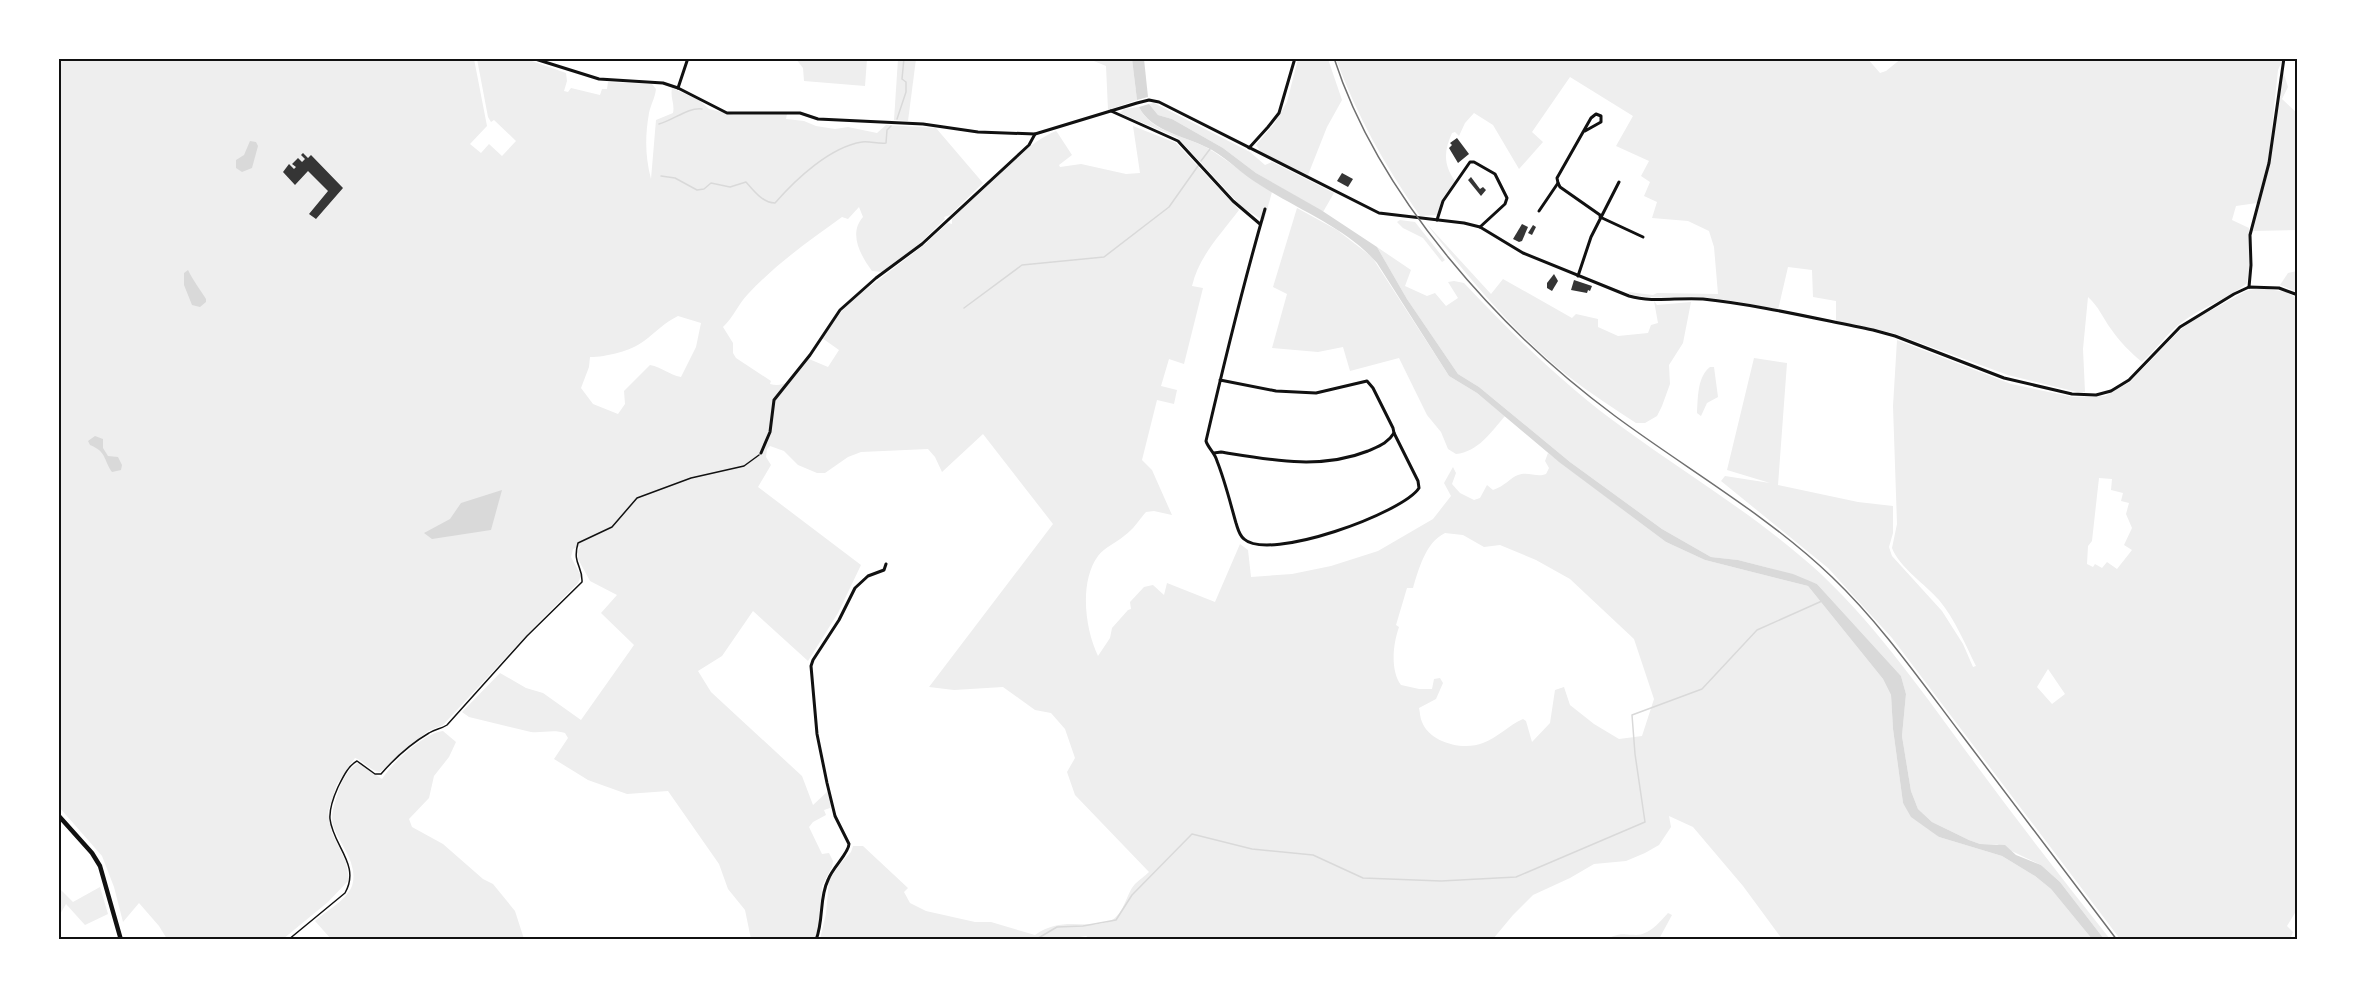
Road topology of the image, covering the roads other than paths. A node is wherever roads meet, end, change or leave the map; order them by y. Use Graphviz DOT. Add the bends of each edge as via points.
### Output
graph roads {
  1 [pos="532,58"];
  2 [pos="688,58"];
  3 [pos="1295,58"];
  4 [pos="2284,58"];
  5 [pos="678,88"];
  6 [pos="1111,111"];
  7 [pos="1585,131"];
  8 [pos="1035,134"];
  9 [pos="1248,148"];
  10 [pos="1619,182"];
  11 [pos="1558,183"];
  12 [pos="1264,209"];
  13 [pos="1539,211"];
  14 [pos="1600,216"];
  15 [pos="1437,220"];
  16 [pos="1260,224"];
  17 [pos="1480,227"];
  18 [pos="1643,237"];
  19 [pos="1578,276"];
  20 [pos="2249,287"];
  21 [pos="2298,295"];
  22 [pos="1220,380"];
  23 [pos="1394,432"];
  24 [pos="761,453"];
  25 [pos="1214,453"];
  26 [pos="886,564"];
  27 [pos="58,815"];
  28 [pos="122,939"];
  29 [pos="816,939"];
  1 -- 5 [label="street" via="599,79 663,83"];
  2 -- 5 [label="street"];
  3 -- 9 [label="street" via="1279,112"];
  4 -- 20 [label="street" via="2269,163 2250,235"];
  5 -- 8 [label="street" via="728,113 800,113 818,119"];
  6 -- 8 [label="street"];
  6 -- 9 [label="street" via="1149,100 1159,102"];
  6 -- 16 [label="street" via="1178,141 1233,201"];
  7 -- 7 [label="street" via="1593,116 1601,116 1601,122"];
  7 -- 11 [label="street" via="1557,178"];
  8 -- 24 [label="street" via="1029,145 921,244 840,310 774,400 770,432"];
  9 -- 15 [label="street" via="1379,213"];
  10 -- 14 [label="street"];
  11 -- 13 [label="street"];
  11 -- 14 [label="street"];
  12 -- 16 [label="street"];
  14 -- 18 [label="street"];
  14 -- 19 [label="street"];
  15 -- 17 [label="street"];
  15 -- 17 [label="street" via="1443,201 1470,162 1474,162 1495,174 1507,198"];
  16 -- 22 [label="street"];
  17 -- 19 [label="street" via="1523,254"];
  19 -- 20 [label="street" via="1641,300 1701,299 1873,330 2004,378 2072,394 2096,395 2129,380 2180,327"];
  20 -- 21 [label="street" via="2278,288"];
  22 -- 23 [label="street" via="1276,391 1316,393 1367,381"];
  22 -- 25 [label="street" via="1206,441"];
  23 -- 25 [label="street" via="1380,446 1328,462"];
  23 -- 25 [label="street" via="1418,482 1419,488 1412,497 1333,533 1301,542 1252,544 1240,534"];
  26 -- 29 [label="street" via="884,570 868,576 855,588 813,660 817,734 826,783 835,816 849,844 826,884 822,923"];
  27 -- 28 [label="main road" via="100,866"];
}
